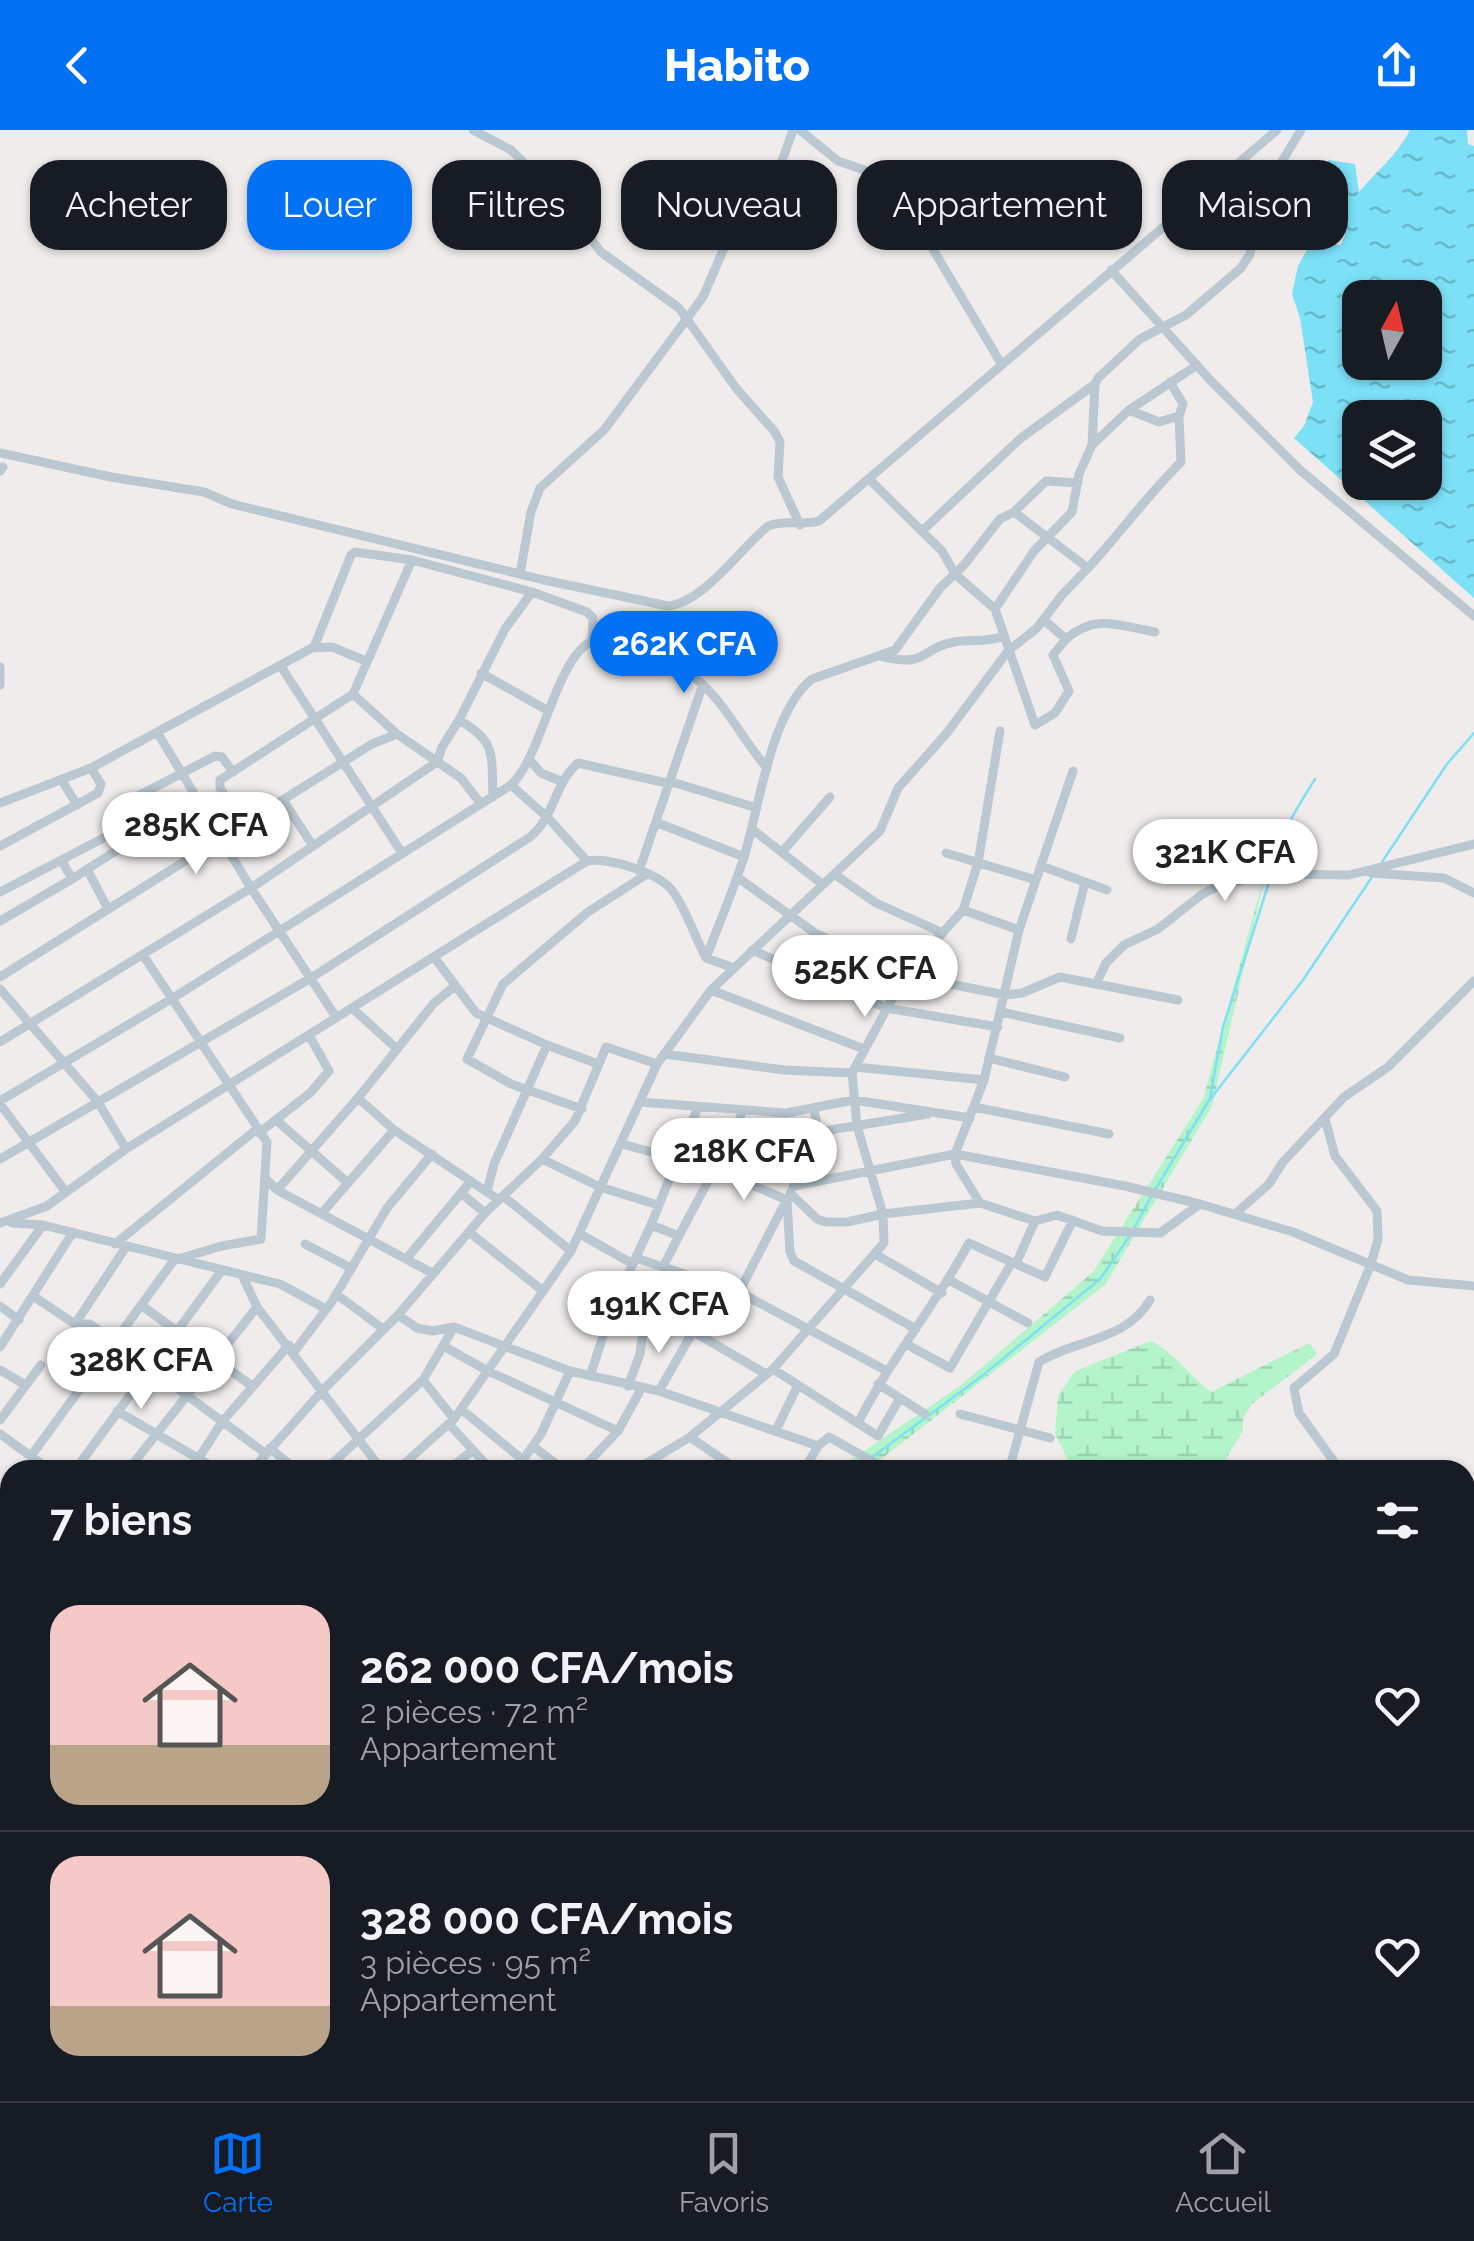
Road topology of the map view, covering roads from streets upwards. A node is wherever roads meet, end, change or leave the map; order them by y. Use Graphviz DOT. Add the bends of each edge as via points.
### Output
graph roads {
  1 [pos="472,130"];
  2 [pos="797,130"];
  3 [pos="1277,130"];
  4 [pos="1301,130"];
  5 [pos="1110,270"];
  6 [pos="688,318"];
  7 [pos="1164,329"];
  8 [pos="1002,365"];
  9 [pos="1196,365"];
  10 [pos="1170,382"];
  11 [pos="1095,384"];
  12 [pos="1129,410"];
  13 [pos="1179,416"];
  14 [pos="1092,444"];
  15 [pos="0,452"];
  16 [pos="870,479"];
  17 [pos="1078,484"];
  18 [pos="1014,512"];
  19 [pos="800,525"];
  20 [pos="922,532"];
  21 [pos="1049,537"];
  22 [pos="412,560"];
  23 [pos="1088,568"];
  24 [pos="520,574"];
  25 [pos="955,574"];
  26 [pos="532,592"];
  27 [pos="995,608"];
  28 [pos="1474,616"];
  29 [pos="1044,620"];
  30 [pos="1155,632"];
  31 [pos="1004,636"];
  32 [pos="1066,639"];
  33 [pos="592,641"];
  34 [pos="314,648"];
  35 [pos="1008,651"];
  36 [pos="880,657"];
  37 [pos="366,661"];
  38 [pos="280,665"];
  39 [pos="0,667"];
  40 [pos="481,673"];
  41 [pos="0,685"];
  42 [pos="702,687"];
  43 [pos="354,694"];
  44 [pos="548,710"];
  45 [pos="313,719"];
  46 [pos="458,720"];
  47 [pos="1000,731"];
  48 [pos="157,732"];
  49 [pos="397,734"];
  50 [pos="529,759"];
  51 [pos="439,760"];
  52 [pos="341,763"];
  53 [pos="91,768"];
  54 [pos="767,768"];
  55 [pos="234,772"];
  56 [pos="1073,772"];
  57 [pos="182,774"];
  58 [pos="61,779"];
  59 [pos="563,782"];
  60 [pos="672,783"];
  61 [pos="511,784"];
  62 [pos="492,797"];
  63 [pos="830,797"];
  64 [pos="283,800"];
  65 [pos="141,802"];
  66 [pos="0,803"];
  67 [pos="482,804"];
  68 [pos="77,805"];
  69 [pos="371,807"];
  70 [pos="757,808"];
  71 [pos="548,818"];
  72 [pos="658,822"];
  73 [pos="243,824"];
  74 [pos="752,829"];
  75 [pos="115,832"];
  76 [pos="220,839"];
  77 [pos="123,844"];
  78 [pos="1474,844"];
  79 [pos="0,846"];
  80 [pos="313,846"];
  81 [pos="783,851"];
  82 [pos="946,853"];
  83 [pos="402,854"];
  84 [pos="1263,854"];
  85 [pos="744,857"];
  86 [pos="587,860"];
  87 [pos="62,861"];
  88 [pos="978,863"];
  89 [pos="1041,866"];
  90 [pos="87,869"];
  91 [pos="1365,872"];
  92 [pos="643,873"];
  93 [pos="834,874"];
  94 [pos="737,877"];
  95 [pos="1246,877"];
  96 [pos="72,878"];
  97 [pos="1036,880"];
  98 [pos="1085,882"];
  99 [pos="822,884"];
  100 [pos="251,888"];
  101 [pos="1106,890"];
  102 [pos="0,892"];
  103 [pos="1474,893"];
  104 [pos="108,909"];
  105 [pos="962,910"];
  106 [pos="787,915"];
  107 [pos="0,921"];
  108 [pos="279,930"];
  109 [pos="1019,930"];
  110 [pos="943,932"];
  111 [pos="1071,939"];
  112 [pos="752,950"];
  113 [pos="143,954"];
  114 [pos="434,956"];
  115 [pos="706,958"];
  116 [pos="734,968"];
  117 [pos="905,975"];
  118 [pos="0,976"];
  119 [pos="311,978"];
  120 [pos="1474,981"];
  121 [pos="1096,984"];
  122 [pos="455,986"];
  123 [pos="0,989"];
  124 [pos="711,990"];
  125 [pos="1005,995"];
  126 [pos="173,998"];
  127 [pos="1178,1000"];
  128 [pos="352,1008"];
  129 [pos="886,1008"];
  130 [pos="1001,1012"];
  131 [pos="336,1018"];
  132 [pos="488,1019"];
  133 [pos="31,1024"];
  134 [pos="998,1027"];
  135 [pos="308,1035"];
  136 [pos="1120,1038"];
  137 [pos="0,1042"];
  138 [pos="200,1042"];
  139 [pos="547,1046"];
  140 [pos="396,1048"];
  141 [pos="864,1050"];
  142 [pos="664,1054"];
  143 [pos="990,1058"];
  144 [pos="64,1064"];
  145 [pos="598,1064"];
  146 [pos="657,1064"];
  147 [pos="854,1070"];
  148 [pos="1065,1077"];
  149 [pos="984,1080"];
  150 [pos="228,1085"];
  151 [pos="527,1090"];
  152 [pos="358,1098"];
  153 [pos="854,1100"];
  154 [pos="0,1102"];
  155 [pos="98,1102"];
  156 [pos="640,1102"];
  157 [pos="698,1107"];
  158 [pos="974,1107"];
  159 [pos="582,1108"];
  160 [pos="814,1108"];
  161 [pos="743,1111"];
  162 [pos="938,1112"];
  163 [pos="970,1118"];
  164 [pos="276,1120"];
  165 [pos="1325,1120"];
  166 [pos="857,1126"];
  167 [pos="394,1130"];
  168 [pos="258,1131"];
  169 [pos="818,1132"];
  170 [pos="1109,1134"];
  171 [pos="30,1141"];
  172 [pos="622,1144"];
  173 [pos="126,1149"];
  174 [pos="311,1152"];
  175 [pos="432,1154"];
  176 [pos="955,1154"];
  177 [pos="0,1159"];
  178 [pos="542,1159"];
  179 [pos="679,1160"];
  180 [pos="717,1170"];
  181 [pos="870,1171"];
  182 [pos="264,1178"];
  183 [pos="471,1181"];
  184 [pos="348,1182"];
  185 [pos="600,1187"];
  186 [pos="276,1190"];
  187 [pos="64,1191"];
  188 [pos="487,1191"];
  189 [pos="461,1193"];
  190 [pos="790,1193"];
  191 [pos="500,1198"];
  192 [pos="980,1203"];
  193 [pos="1200,1204"];
  194 [pos="658,1205"];
  195 [pos="322,1213"];
  196 [pos="485,1213"];
  197 [pos="883,1214"];
  198 [pos="1235,1214"];
  199 [pos="1035,1220"];
  200 [pos="1073,1220"];
  201 [pos="0,1223"];
  202 [pos="43,1225"];
  203 [pos="651,1225"];
  204 [pos="72,1232"];
  205 [pos="469,1232"];
  206 [pos="580,1234"];
  207 [pos="678,1236"];
  208 [pos="368,1238"];
  209 [pos="305,1244"];
  210 [pos="121,1246"];
  211 [pos="571,1251"];
  212 [pos="875,1254"];
  213 [pos="406,1258"];
  214 [pos="174,1260"];
  215 [pos="634,1261"];
  216 [pos="1014,1263"];
  217 [pos="1372,1264"];
  218 [pos="664,1267"];
  219 [pos="351,1268"];
  220 [pos="222,1270"];
  221 [pos="432,1273"];
  222 [pos="242,1275"];
  223 [pos="949,1280"];
  224 [pos="0,1284"];
  225 [pos="1472,1285"];
  226 [pos="719,1286"];
  227 [pos="843,1288"];
  228 [pos="542,1292"];
  229 [pos="739,1292"];
  230 [pos="942,1293"];
  231 [pos="336,1294"];
  232 [pos="32,1296"];
  233 [pos="1150,1300"];
  234 [pos="989,1302"];
  235 [pos="141,1304"];
  236 [pos="0,1306"];
  237 [pos="612,1306"];
  238 [pos="257,1307"];
  239 [pos="326,1309"];
  240 [pos="646,1314"];
  241 [pos="398,1315"];
  242 [pos="19,1320"];
  243 [pos="1028,1323"];
  244 [pos="75,1324"];
  245 [pos="454,1327"];
  246 [pos="382,1328"];
  247 [pos="808,1329"];
  248 [pos="916,1329"];
  249 [pos="178,1332"];
  250 [pos="694,1332"];
  251 [pos="113,1342"];
  252 [pos="906,1344"];
  253 [pos="0,1347"];
  254 [pos="445,1347"];
  255 [pos="504,1348"];
  256 [pos="291,1349"];
  257 [pos="214,1358"];
  258 [pos="41,1364"];
  259 [pos="150,1368"];
  260 [pos="0,1370"];
  261 [pos="488,1371"];
  262 [pos="570,1371"];
  263 [pos="886,1371"];
  264 [pos="769,1372"];
  265 [pos="590,1376"];
  266 [pos="423,1380"];
  267 [pos="24,1384"];
  268 [pos="878,1384"];
  269 [pos="798,1385"];
  270 [pos="252,1386"];
  271 [pos="628,1386"];
  272 [pos="641,1389"];
  273 [pos="323,1390"];
  274 [pos="660,1391"];
  275 [pos="185,1395"];
  276 [pos="900,1398"];
  277 [pos="556,1401"];
  278 [pos="462,1409"];
  279 [pos="117,1411"];
  280 [pos="722,1412"];
  281 [pos="925,1414"];
  282 [pos="960,1414"];
  283 [pos="0,1420"];
  284 [pos="222,1422"];
  285 [pos="452,1422"];
  286 [pos="858,1424"];
  287 [pos="1019,1429"];
  288 [pos="618,1430"];
  289 [pos="776,1430"];
  290 [pos="0,1434"];
  291 [pos="154,1435"];
  292 [pos="690,1436"];
  293 [pos="1050,1438"];
  294 [pos="358,1440"];
  295 [pos="818,1446"];
  296 [pos="534,1447"];
  297 [pos="473,1450"];
  298 [pos="267,1451"];
  299 [pos="31,1456"];
  300 [pos="197,1458"];
  301 [pos="36,1460"];
  302 [pos="86,1460"];
  303 [pos="135,1460"];
  304 [pos="200,1460"];
  305 [pos="260,1460"];
  306 [pos="281,1460"];
  307 [pos="336,1460"];
  308 [pos="374,1460"];
  309 [pos="408,1460"];
  310 [pos="460,1460"];
  311 [pos="482,1460"];
  312 [pos="523,1460"];
  313 [pos="525,1460"];
  314 [pos="551,1460"];
  315 [pos="590,1460"];
  316 [pos="656,1460"];
  317 [pos="724,1460"];
  318 [pos="810,1460"];
  319 [pos="874,1460"];
  320 [pos="1011,1460"];
  321 [pos="1333,1460"];
  1 -- 6 [label="street" via="528,165 601,252"];
  2 -- 6 [label="street" via="777,176 733,227"];
  2 -- 8 [label="street" via="838,161 894,184"];
  3 -- 5 [label="street"];
  4 -- 7 [label="street" via="1258,201 1250,254 1241,268"];
  5 -- 7 [label="street"];
  5 -- 8 [label="street"];
  6 -- 19 [label="street" via="774,430 778,478"];
  6 -- 24 [label="street" via="604,430 542,485"];
  7 -- 9 [label="street"];
  7 -- 11 [label="street" via="1140,340"];
  8 -- 16 [label="street"];
  9 -- 10 [label="street"];
  9 -- 28 [label="street" via="1300,470"];
  10 -- 12 [label="street"];
  10 -- 13 [label="street" via="1182,400"];
  11 -- 14 [label="street"];
  11 -- 20 [label="street" via="1021,438"];
  12 -- 13 [label="street" via="1152,422"];
  12 -- 14 [label="street"];
  13 -- 23 [label="street" via="1181,462"];
  14 -- 17 [label="street"];
  15 -- 24 [label="street" via="204,492"];
  16 -- 19 [label="street" via="819,521"];
  16 -- 20 [label="street"];
  17 -- 18 [label="street" via="1046,481"];
  17 -- 21 [label="street" via="1072,512"];
  18 -- 21 [label="street"];
  18 -- 25 [label="street"];
  19 -- 24 [label="street" via="768,526 695,595 674,606"];
  20 -- 25 [label="street"];
  21 -- 23 [label="street"];
  21 -- 27 [label="street"];
  22 -- 26 [label="street"];
  22 -- 34 [label="street" via="355,552"];
  22 -- 37 [label="street"];
  23 -- 29 [label="street"];
  25 -- 27 [label="street"];
  25 -- 36 [label="street" via="905,641"];
  26 -- 33 [label="street" via="589,613"];
  26 -- 40 [label="street"];
  27 -- 31 [label="street"];
  29 -- 32 [label="street"];
  29 -- 35 [label="street"];
  30 -- 32 [label="street" via="1104,621"];
  31 -- 35 [label="street"];
  31 -- 36 [label="street" via="958,641 914,661"];
  32 -- 35 [label="street" via="1053,655 1069,691 1055,713 1034,725"];
  33 -- 42 [label="street" via="680,668"];
  33 -- 44 [label="street" via="580,648"];
  34 -- 37 [label="street" via="332,647"];
  34 -- 38 [label="street"];
  35 -- 93 [label="street" via="898,788 883,827"];
  36 -- 54 [label="street" via="804,686"];
  37 -- 43 [label="street"];
  38 -- 45 [label="street"];
  38 -- 48 [label="street"];
  39 -- 41 [label="street"];
  40 -- 44 [label="street"];
  40 -- 46 [label="street"];
  42 -- 54 [label="street"];
  42 -- 60 [label="street"];
  43 -- 45 [label="street"];
  43 -- 49 [label="street"];
  44 -- 50 [label="street"];
  45 -- 52 [label="street"];
  45 -- 55 [label="street"];
  46 -- 51 [label="street"];
  46 -- 62 [label="street" via="486,740"];
  47 -- 88 [label="street"];
  48 -- 53 [label="street"];
  48 -- 57 [label="street"];
  49 -- 51 [label="street"];
  49 -- 52 [label="street"];
  50 -- 59 [label="street" via="541,774"];
  50 -- 61 [label="street"];
  51 -- 67 [label="street"];
  51 -- 69 [label="street"];
  52 -- 64 [label="street"];
  52 -- 69 [label="street"];
  53 -- 58 [label="street"];
  53 -- 68 [label="street" via="100,789"];
  54 -- 70 [label="street"];
  55 -- 57 [label="street" via="219,756"];
  55 -- 73 [label="street" via="220,780 220,788"];
  56 -- 89 [label="street"];
  57 -- 65 [label="street" via="138,796"];
  57 -- 76 [label="street"];
  58 -- 66 [label="street"];
  58 -- 68 [label="street"];
  59 -- 60 [label="street" via="583,762"];
  59 -- 71 [label="street"];
  60 -- 70 [label="street"];
  60 -- 72 [label="street"];
  61 -- 62 [label="street"];
  61 -- 71 [label="street"];
  62 -- 67 [label="street"];
  63 -- 81 [label="street"];
  64 -- 73 [label="street"];
  64 -- 80 [label="street"];
  65 -- 75 [label="street" via="109,818"];
  65 -- 77 [label="street" via="154,826"];
  67 -- 83 [label="street"];
  68 -- 79 [label="street"];
  69 -- 80 [label="street"];
  69 -- 83 [label="street"];
  70 -- 74 [label="street"];
  71 -- 86 [label="street"];
  71 -- 119 [label="street" via="530,837"];
  72 -- 85 [label="street"];
  72 -- 92 [label="street"];
  73 -- 76 [label="street"];
  74 -- 81 [label="street"];
  74 -- 85 [label="street"];
  75 -- 77 [label="street"];
  75 -- 87 [label="street"];
  76 -- 100 [label="street"];
  76 -- 104 [label="street"];
  77 -- 90 [label="street"];
  78 -- 91 [label="street"];
  80 -- 100 [label="street"];
  81 -- 99 [label="street"];
  82 -- 88 [label="street"];
  83 -- 108 [label="street"];
  84 -- 95 [label="street"];
  85 -- 94 [label="street"];
  86 -- 92 [label="street" via="602,858"];
  86 -- 114 [label="street"];
  87 -- 96 [label="street"];
  87 -- 102 [label="street"];
  88 -- 97 [label="street"];
  88 -- 105 [label="street"];
  89 -- 97 [label="street"];
  89 -- 98 [label="street"];
  90 -- 96 [label="street"];
  90 -- 104 [label="street"];
  91 -- 95 [label="street"];
  91 -- 103 [label="street" via="1444,878"];
  92 -- 115 [label="street" via="673,890"];
  92 -- 132 [label="street" via="520,967 501,988"];
  93 -- 99 [label="street"];
  93 -- 110 [label="street" via="887,909"];
  94 -- 106 [label="street"];
  94 -- 115 [label="street"];
  95 -- 121 [label="street" via="1212,888 1158,930 1133,938 1106,963"];
  96 -- 107 [label="street"];
  97 -- 109 [label="street"];
  98 -- 101 [label="street"];
  98 -- 111 [label="street"];
  99 -- 106 [label="street"];
  100 -- 108 [label="street"];
  100 -- 113 [label="street"];
  104 -- 118 [label="street"];
  105 -- 109 [label="street"];
  105 -- 110 [label="street"];
  106 -- 112 [label="street"];
  106 -- 117 [label="street"];
  108 -- 119 [label="street"];
  108 -- 126 [label="street"];
  109 -- 125 [label="street"];
  110 -- 117 [label="street"];
  112 -- 116 [label="street"];
  112 -- 129 [label="street"];
  113 -- 126 [label="street"];
  113 -- 133 [label="street"];
  114 -- 122 [label="street"];
  114 -- 128 [label="street"];
  115 -- 116 [label="street"];
  116 -- 124 [label="street"];
  117 -- 125 [label="street"];
  117 -- 129 [label="street"];
  119 -- 131 [label="street"];
  119 -- 138 [label="street"];
  120 -- 165 [label="street"];
  121 -- 125 [label="street" via="1060,977"];
  121 -- 127 [label="street"];
  122 -- 132 [label="street"];
  122 -- 140 [label="street"];
  123 -- 133 [label="street"];
  124 -- 141 [label="street"];
  124 -- 142 [label="street"];
  125 -- 130 [label="street"];
  126 -- 138 [label="street"];
  126 -- 144 [label="street"];
  128 -- 131 [label="street"];
  128 -- 140 [label="street"];
  129 -- 134 [label="street"];
  129 -- 141 [label="street"];
  130 -- 134 [label="street"];
  130 -- 136 [label="street"];
  131 -- 135 [label="street"];
  132 -- 139 [label="street"];
  132 -- 151 [label="street" via="468,1061"];
  133 -- 137 [label="street"];
  133 -- 144 [label="street"];
  134 -- 143 [label="street"];
  135 -- 150 [label="street"];
  135 -- 164 [label="street" via="330,1072"];
  138 -- 150 [label="street"];
  138 -- 155 [label="street"];
  139 -- 145 [label="street"];
  139 -- 151 [label="street"];
  140 -- 152 [label="street"];
  141 -- 147 [label="street"];
  142 -- 146 [label="street"];
  142 -- 147 [label="street" via="784,1070"];
  143 -- 148 [label="street"];
  143 -- 149 [label="street"];
  144 -- 154 [label="street"];
  144 -- 155 [label="street"];
  145 -- 146 [label="street" via="607,1047"];
  145 -- 159 [label="street"];
  146 -- 156 [label="street"];
  147 -- 149 [label="street"];
  147 -- 153 [label="street"];
  149 -- 158 [label="street"];
  150 -- 168 [label="street"];
  150 -- 173 [label="street"];
  151 -- 159 [label="street"];
  151 -- 188 [label="street"];
  152 -- 167 [label="street"];
  152 -- 174 [label="street"];
  153 -- 160 [label="street"];
  153 -- 162 [label="street"];
  153 -- 166 [label="street"];
  154 -- 171 [label="street"];
  155 -- 171 [label="street"];
  155 -- 173 [label="street"];
  156 -- 157 [label="street"];
  156 -- 172 [label="street"];
  157 -- 161 [label="street"];
  157 -- 179 [label="street"];
  158 -- 163 [label="street"];
  158 -- 170 [label="street"];
  159 -- 178 [label="street"];
  160 -- 161 [label="street"];
  160 -- 169 [label="street"];
  161 -- 180 [label="street"];
  162 -- 163 [label="street"];
  162 -- 166 [label="street"];
  163 -- 176 [label="street"];
  164 -- 168 [label="street"];
  164 -- 174 [label="street"];
  165 -- 198 [label="street"];
  165 -- 217 [label="street" via="1335,1156 1377,1211"];
  166 -- 169 [label="street"];
  166 -- 181 [label="street"];
  167 -- 175 [label="street"];
  167 -- 184 [label="street"];
  168 -- 182 [label="street" via="267,1142"];
  168 -- 210 [label="street"];
  169 -- 190 [label="street"];
  171 -- 177 [label="street"];
  171 -- 187 [label="street"];
  172 -- 179 [label="street"];
  172 -- 185 [label="street"];
  173 -- 187 [label="street"];
  174 -- 184 [label="street"];
  174 -- 186 [label="street"];
  175 -- 183 [label="street"];
  175 -- 208 [label="street"];
  176 -- 181 [label="street"];
  176 -- 192 [label="street"];
  176 -- 193 [label="street"];
  178 -- 185 [label="street"];
  178 -- 191 [label="street"];
  179 -- 180 [label="street"];
  179 -- 194 [label="street"];
  180 -- 190 [label="street"];
  180 -- 207 [label="street"];
  181 -- 190 [label="street"];
  181 -- 197 [label="street"];
  182 -- 186 [label="street"];
  182 -- 214 [label="street" via="261,1239"];
  183 -- 188 [label="street"];
  183 -- 189 [label="street"];
  184 -- 195 [label="street"];
  185 -- 194 [label="street"];
  185 -- 206 [label="street"];
  186 -- 195 [label="street"];
  187 -- 201 [label="street" via="38,1211"];
  188 -- 191 [label="street"];
  189 -- 196 [label="street"];
  189 -- 213 [label="street"];
  190 -- 197 [label="street" via="826,1222"];
  190 -- 227 [label="street" via="791,1256"];
  190 -- 229 [label="street"];
  191 -- 196 [label="street"];
  191 -- 211 [label="street"];
  192 -- 197 [label="street"];
  192 -- 199 [label="street"];
  193 -- 198 [label="street"];
  193 -- 200 [label="street" via="1160,1233 1102,1231"];
  194 -- 203 [label="street"];
  195 -- 208 [label="street"];
  196 -- 205 [label="street"];
  197 -- 212 [label="street" via="885,1240"];
  198 -- 217 [label="street"];
  199 -- 200 [label="street"];
  199 -- 216 [label="street"];
  200 -- 216 [label="street" via="1046,1277"];
  201 -- 202 [label="street"];
  202 -- 204 [label="street"];
  202 -- 224 [label="street"];
  203 -- 207 [label="street"];
  203 -- 215 [label="street"];
  204 -- 210 [label="street"];
  204 -- 232 [label="street"];
  205 -- 221 [label="street"];
  205 -- 228 [label="street"];
  206 -- 211 [label="street"];
  206 -- 215 [label="street"];
  207 -- 218 [label="street"];
  208 -- 213 [label="street"];
  208 -- 219 [label="street"];
  209 -- 219 [label="street"];
  210 -- 214 [label="street"];
  210 -- 244 [label="street"];
  211 -- 228 [label="street"];
  212 -- 227 [label="street"];
  212 -- 230 [label="street"];
  213 -- 221 [label="street"];
  214 -- 220 [label="street"];
  214 -- 235 [label="street"];
  215 -- 218 [label="street"];
  215 -- 237 [label="street"];
  216 -- 223 [label="street" via="969,1243"];
  216 -- 234 [label="street"];
  217 -- 225 [label="street" via="1414,1281"];
  217 -- 321 [label="street" via="1331,1358 1294,1388 1299,1413"];
  218 -- 226 [label="street"];
  219 -- 231 [label="street"];
  220 -- 222 [label="street"];
  220 -- 249 [label="street"];
  221 -- 241 [label="street"];
  222 -- 238 [label="street"];
  222 -- 239 [label="street" via="280,1284"];
  223 -- 230 [label="street"];
  223 -- 234 [label="street"];
  226 -- 229 [label="street"];
  226 -- 250 [label="street"];
  227 -- 247 [label="street"];
  227 -- 248 [label="street"];
  228 -- 255 [label="street"];
  229 -- 247 [label="street"];
  230 -- 248 [label="street"];
  231 -- 239 [label="street"];
  231 -- 246 [label="street"];
  232 -- 242 [label="street"];
  232 -- 244 [label="street"];
  233 -- 287 [label="street" via="1128,1324 1039,1362"];
  234 -- 243 [label="street"];
  234 -- 252 [label="street" via="950,1368"];
  235 -- 249 [label="street"];
  235 -- 251 [label="street"];
  236 -- 242 [label="street"];
  237 -- 240 [label="street"];
  237 -- 265 [label="street"];
  238 -- 256 [label="street"];
  238 -- 257 [label="street"];
  239 -- 256 [label="street"];
  240 -- 250 [label="street"];
  240 -- 271 [label="street"];
  241 -- 245 [label="street" via="424,1330"];
  241 -- 246 [label="street"];
  242 -- 253 [label="street"];
  244 -- 251 [label="street" via="90,1324"];
  245 -- 254 [label="street"];
  245 -- 255 [label="street"];
  246 -- 273 [label="street"];
  247 -- 263 [label="street"];
  247 -- 264 [label="street"];
  248 -- 252 [label="street"];
  249 -- 257 [label="street"];
  249 -- 259 [label="street"];
  250 -- 264 [label="street"];
  250 -- 274 [label="street"];
  251 -- 259 [label="street"];
  251 -- 299 [label="street"];
  252 -- 263 [label="street"];
  254 -- 261 [label="street"];
  254 -- 266 [label="street"];
  255 -- 261 [label="street"];
  255 -- 262 [label="street"];
  256 -- 270 [label="street"];
  256 -- 273 [label="street"];
  257 -- 270 [label="street"];
  257 -- 275 [label="street"];
  258 -- 267 [label="street"];
  259 -- 275 [label="street"];
  259 -- 279 [label="street"];
  260 -- 267 [label="street"];
  261 -- 277 [label="street"];
  261 -- 278 [label="street"];
  262 -- 265 [label="street"];
  262 -- 277 [label="street"];
  263 -- 268 [label="street"];
  264 -- 269 [label="street"];
  264 -- 280 [label="street"];
  265 -- 271 [label="street"];
  266 -- 285 [label="street"];
  266 -- 294 [label="street"];
  267 -- 283 [label="street"];
  268 -- 276 [label="street"];
  268 -- 286 [label="street"];
  269 -- 286 [label="street"];
  269 -- 289 [label="street"];
  270 -- 284 [label="street"];
  271 -- 272 [label="street"];
  272 -- 274 [label="street"];
  272 -- 288 [label="street"];
  273 -- 294 [label="street"];
  273 -- 298 [label="street"];
  274 -- 280 [label="street"];
  275 -- 284 [label="street"];
  275 -- 291 [label="street"];
  276 -- 281 [label="street"];
  276 -- 286 [label="street" via="878,1436"];
  277 -- 288 [label="street"];
  277 -- 296 [label="street"];
  278 -- 285 [label="street"];
  278 -- 312 [label="street"];
  279 -- 291 [label="street"];
  279 -- 302 [label="street"];
  280 -- 289 [label="street"];
  280 -- 292 [label="street"];
  282 -- 287 [label="street"];
  284 -- 298 [label="street"];
  284 -- 300 [label="street"];
  285 -- 297 [label="street"];
  285 -- 309 [label="street"];
  287 -- 293 [label="street"];
  287 -- 320 [label="street"];
  288 -- 315 [label="street"];
  289 -- 295 [label="street"];
  290 -- 299 [label="street"];
  291 -- 300 [label="street"];
  291 -- 303 [label="street"];
  292 -- 316 [label="street"];
  292 -- 317 [label="street"];
  294 -- 307 [label="street"];
  294 -- 308 [label="street"];
  295 -- 318 [label="street"];
  295 -- 319 [label="street" via="829,1437"];
  296 -- 313 [label="street"];
  296 -- 314 [label="street"];
  297 -- 310 [label="street"];
  297 -- 311 [label="street"];
  298 -- 305 [label="street"];
  298 -- 306 [label="street"];
  299 -- 301 [label="street"];
  300 -- 304 [label="street"];
}
